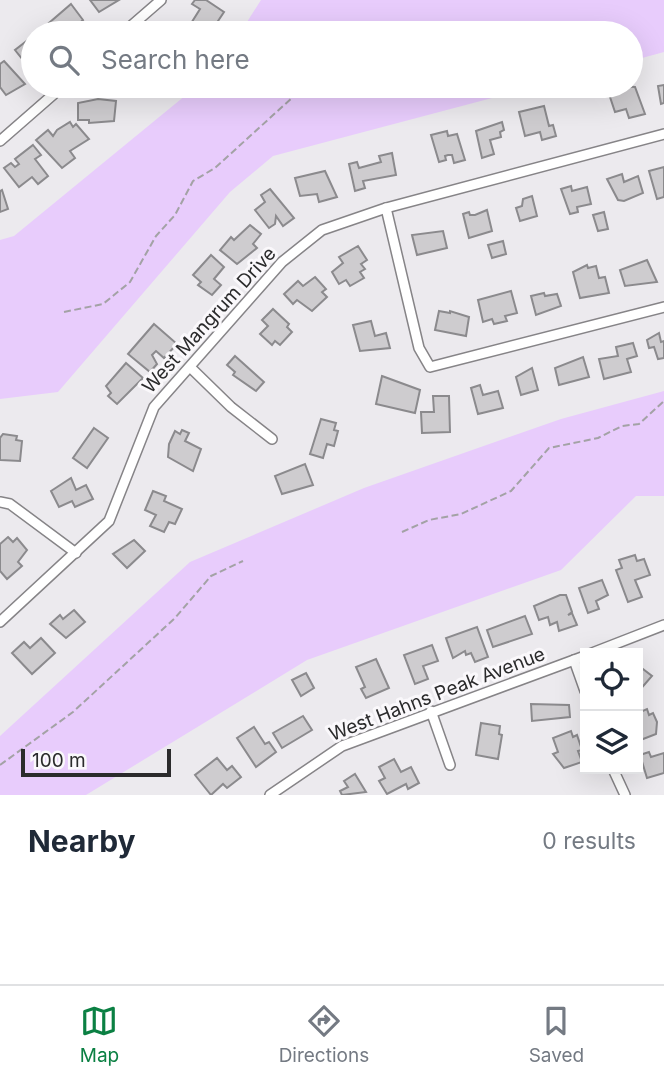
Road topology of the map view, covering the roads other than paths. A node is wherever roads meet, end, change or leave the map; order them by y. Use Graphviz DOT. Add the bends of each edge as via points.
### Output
graph roads {
  1 [pos="161,0"];
  2 [pos="137,21"];
  3 [pos="49,98"];
  4 [pos="664,134"];
  5 [pos="0,141"];
  6 [pos="386,208"];
  7 [pos="664,307"];
  8 [pos="191,368"];
  9 [pos="272,439"];
  10 [pos="0,502"];
  11 [pos="76,553"];
  12 [pos="0,622"];
  13 [pos="664,625"];
  14 [pos="605,648"];
  15 [pos="580,658"];
  16 [pos="574,660"];
  17 [pos="580,677"];
  18 [pos="431,711"];
  19 [pos="450,765"];
  20 [pos="615,774"];
  21 [pos="272,794"];
  22 [pos="625,795"];
  1 -- 2 [label="street"];
  3 -- 5 [label="street"];
  4 -- 6 [label="street, West Mangrum Drive"];
  6 -- 7 [label="street" via="419,348 430,368"];
  6 -- 8 [label="street, West Mangrum Drive" via="322,230 292,254"];
  8 -- 9 [label="street"];
  8 -- 11 [label="street, West Mangrum Drive" via="154,407 109,521"];
  10 -- 11 [label="street" via="10,504"];
  11 -- 12 [label="street, West Mangrum Drive"];
  13 -- 14 [label="street"];
  15 -- 16 [label="street, West Hahns Peak Avenue"];
  16 -- 17 [label="street"];
  16 -- 18 [label="street, West Hahns Peak Avenue"];
  18 -- 19 [label="street"];
  18 -- 21 [label="street, West Hahns Peak Avenue" via="342,746"];
  20 -- 22 [label="street"];
}
